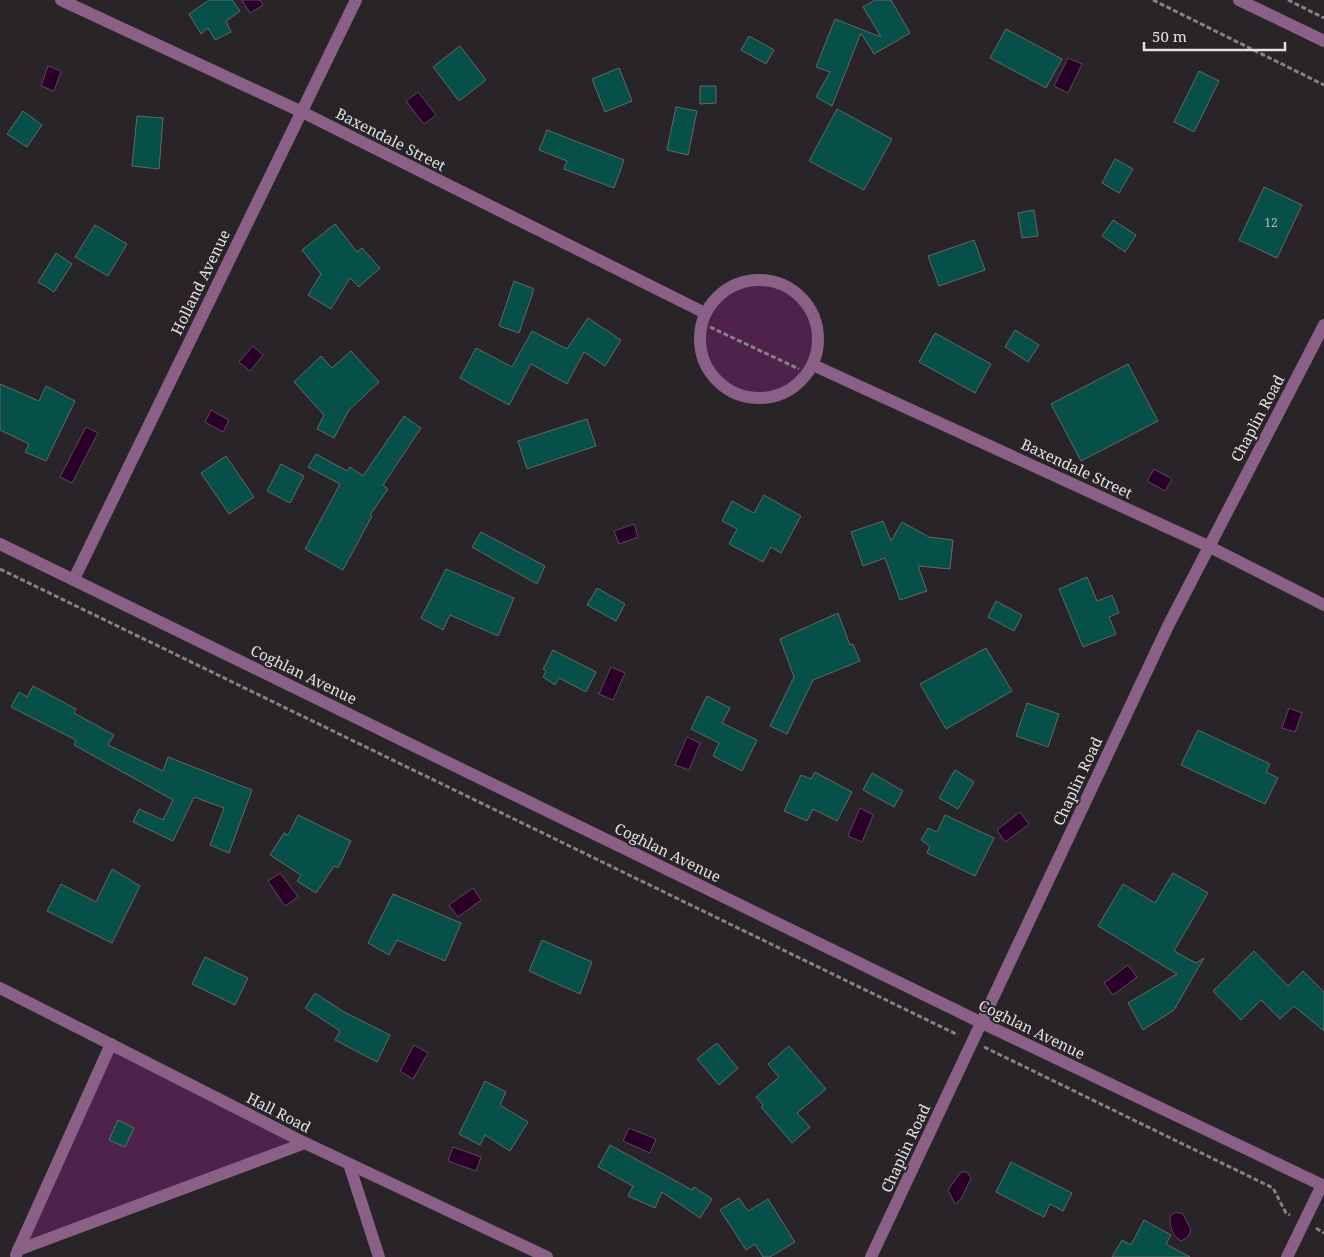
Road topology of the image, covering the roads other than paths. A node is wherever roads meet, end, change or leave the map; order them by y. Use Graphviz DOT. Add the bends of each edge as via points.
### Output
graph roads {
  1 [pos="60,0"];
  2 [pos="356,0"];
  3 [pos="1239,0"];
  4 [pos="1324,41"];
  5 [pos="300,112"];
  6 [pos="704,318"];
  7 [pos="1324,325"];
  8 [pos="811,369"];
  9 [pos="0,544"];
  10 [pos="1208,546"];
  11 [pos="74,580"];
  12 [pos="1324,605"];
  13 [pos="0,988"];
  14 [pos="982,1023"];
  15 [pos="111,1044"];
  16 [pos="305,1144"];
  17 [pos="349,1164"];
  18 [pos="1323,1186"];
  19 [pos="17,1254"];
  20 [pos="379,1257"];
  21 [pos="548,1257"];
  22 [pos="871,1257"];
  23 [pos="1287,1257"];
  1 -- 5 [label="street, Baxendale Street"];
  2 -- 5 [label="street, Holland Avenue"];
  3 -- 4 [label="street"];
  5 -- 6 [label="street, Baxendale Street"];
  5 -- 11 [label="street, Holland Avenue"];
  6 -- 8 [label="street" via="699,336 703,359 715,379 734,394 756,399 780,396 800,384"];
  6 -- 8 [label="street" via="719,295 739,282 762,279 785,285 804,299 816,319 819,342"];
  7 -- 10 [label="street, Chaplin Road"];
  8 -- 10 [label="street, Baxendale Street"];
  9 -- 11 [label="street, Coghlan Avenue"];
  10 -- 12 [label="street, Baxendale Street"];
  10 -- 14 [label="street, Chaplin Road"];
  11 -- 14 [label="street, Coghlan Avenue"];
  13 -- 15 [label="street, Hall Road"];
  14 -- 18 [label="street, Coghlan Avenue"];
  14 -- 22 [label="street, Chaplin Road"];
  15 -- 16 [label="street, Hall Road"];
  15 -- 19 [label="street"];
  16 -- 17 [label="street, Hall Road"];
  16 -- 19 [label="street"];
  17 -- 20 [label="street"];
  17 -- 21 [label="street, Hall Road"];
  18 -- 23 [label="street"];
}
